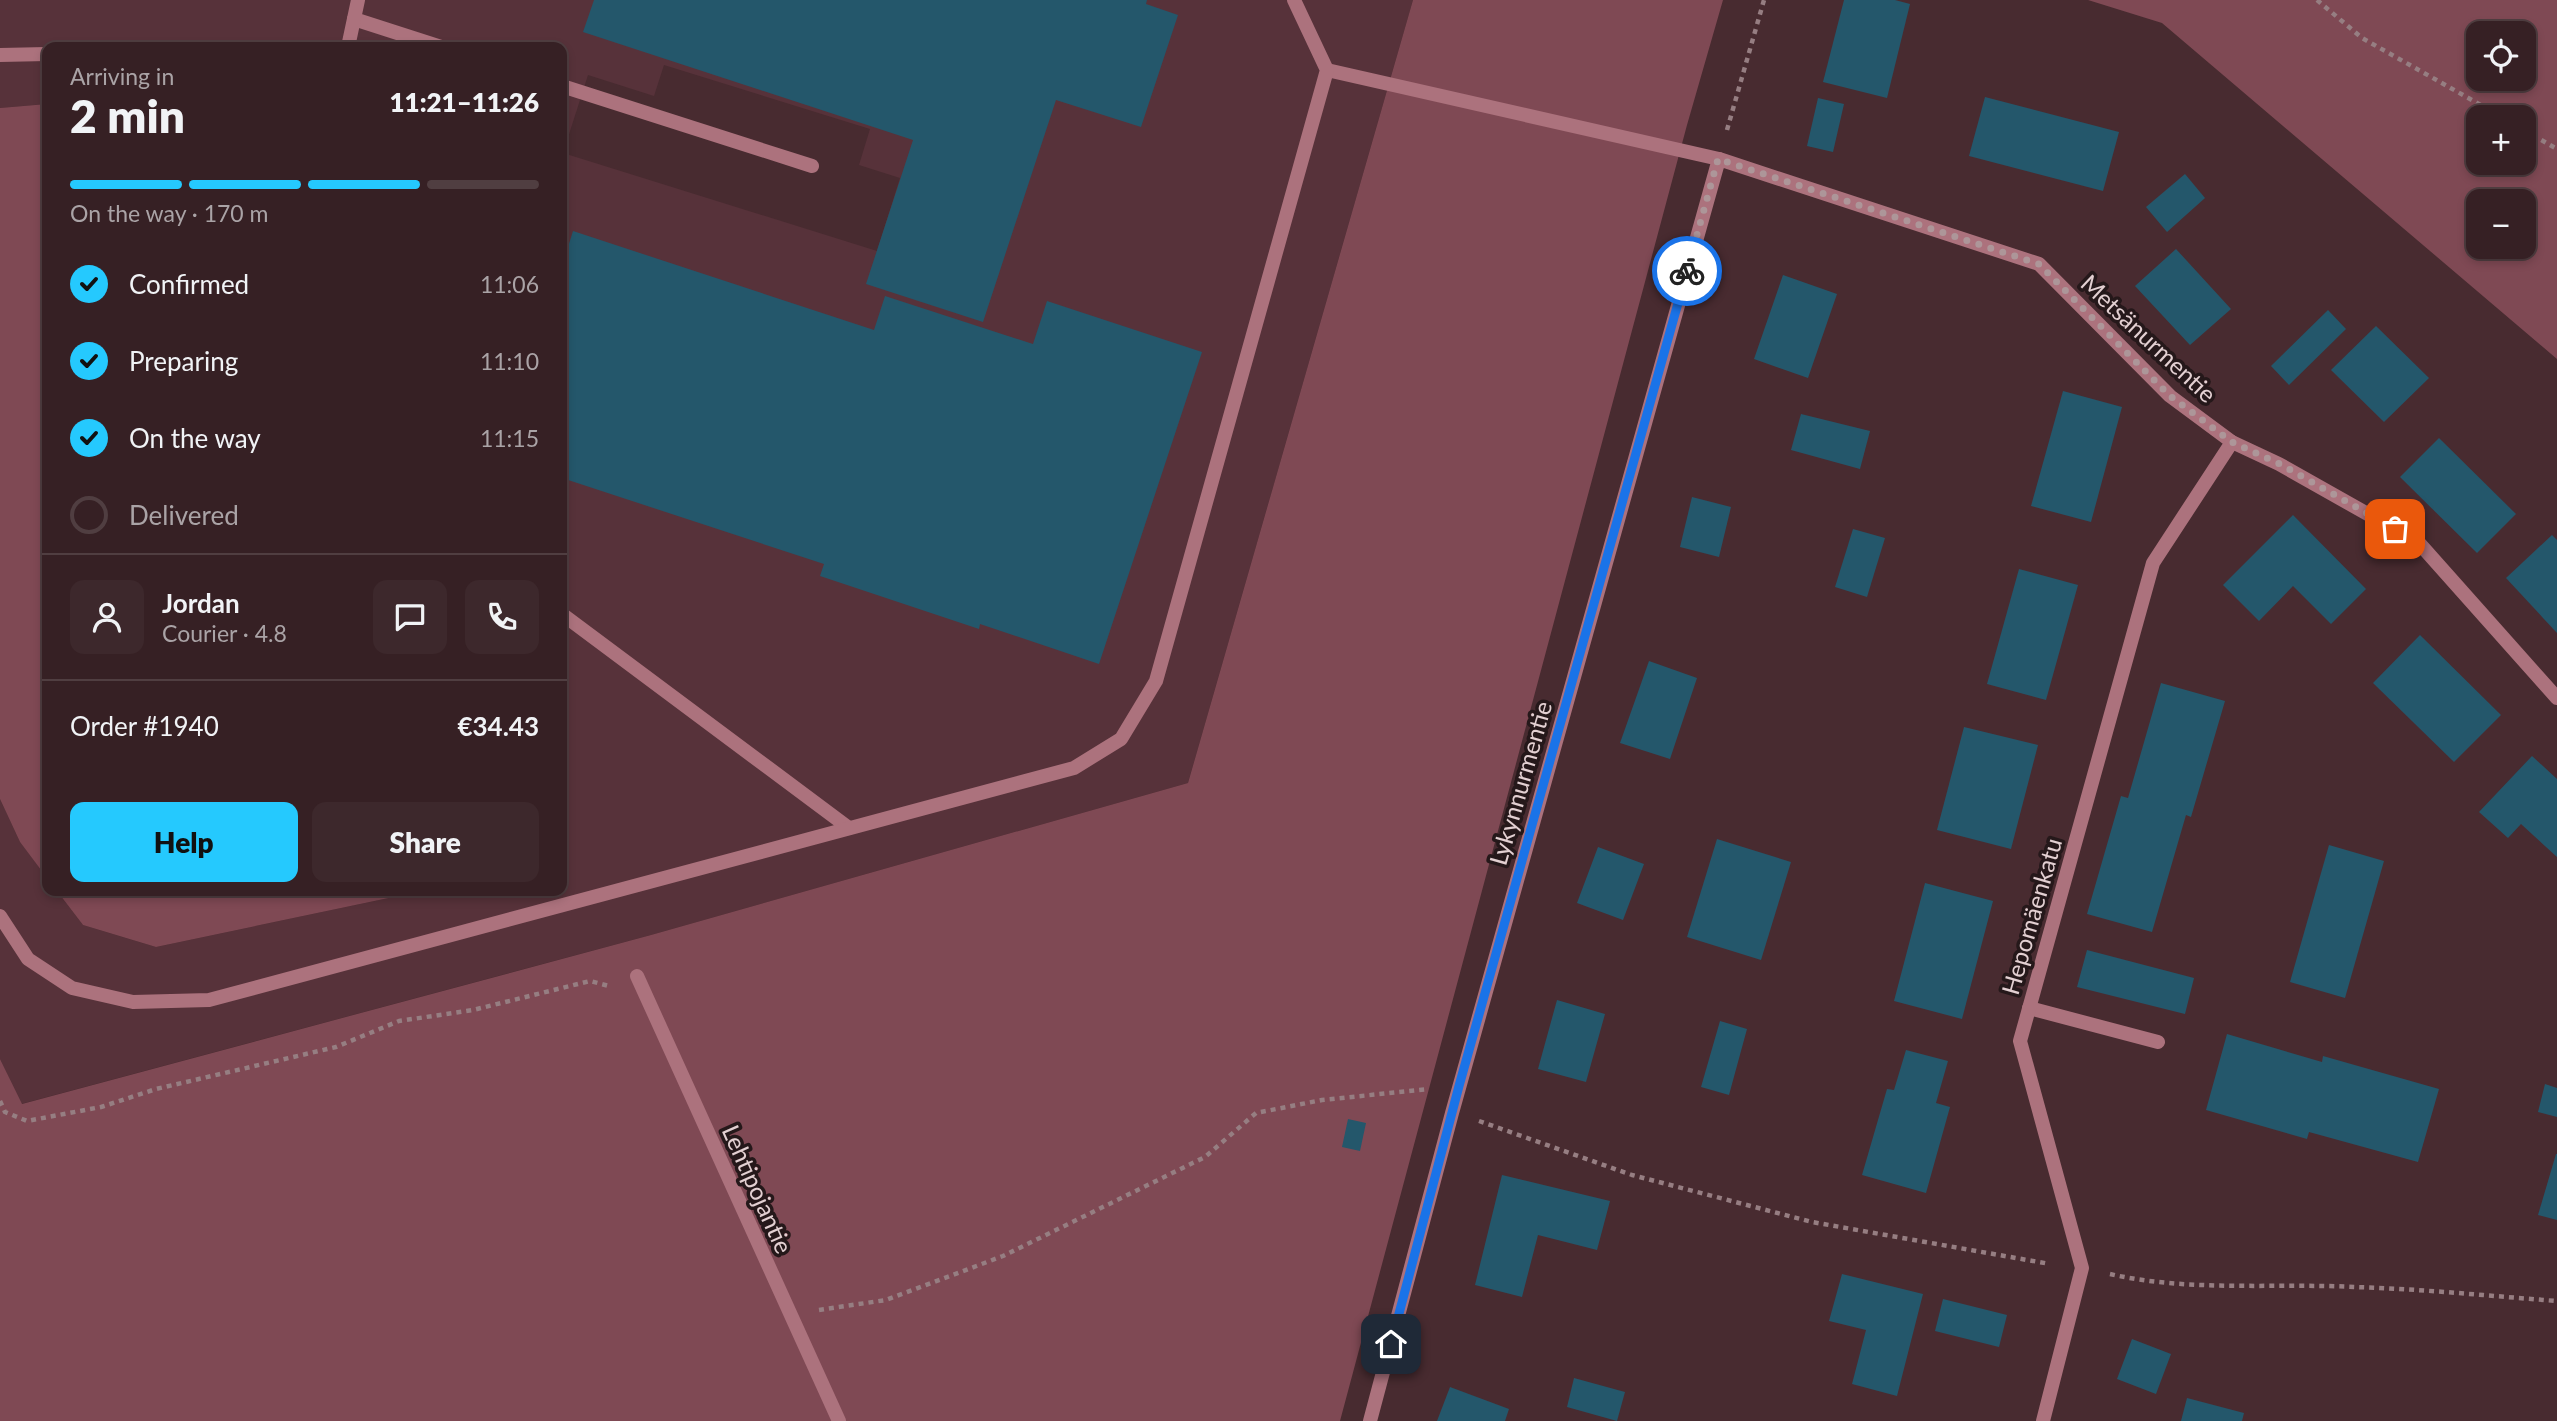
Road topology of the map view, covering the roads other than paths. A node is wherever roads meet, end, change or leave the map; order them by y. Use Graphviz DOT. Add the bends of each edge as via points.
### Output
graph roads {
  1 [pos="358,0"];
  2 [pos="1294,0"];
  3 [pos="354,19"];
  4 [pos="349,42"];
  5 [pos="425,42"];
  6 [pos="42,54"];
  7 [pos="0,55"];
  8 [pos="1327,70"];
  9 [pos="567,88"];
  10 [pos="1718,159"];
  11 [pos="811,166"];
  12 [pos="2232,442"];
  13 [pos="567,618"];
  14 [pos="2557,698"];
  15 [pos="849,828"];
  16 [pos="0,916"];
  17 [pos="637,976"];
  18 [pos="2029,1008"];
  19 [pos="2158,1042"];
  20 [pos="839,1421"];
  21 [pos="1370,1421"];
  22 [pos="2043,1421"];
  1 -- 3 [label="street"];
  2 -- 8 [label="street"];
  3 -- 4 [label="street"];
  3 -- 5 [label="street"];
  6 -- 7 [label="street"];
  8 -- 10 [label="street, Metsänurmentie"];
  8 -- 15 [label="street" via="1156,681 1121,738 1074,768"];
  9 -- 11 [label="street"];
  10 -- 12 [label="street, Metsänurmentie" via="2039,264 2170,396"];
  10 -- 21 [label="street, Lykynnurmentie"];
  12 -- 14 [label="street, Metsänurmentie" via="2280,464 2418,543"];
  12 -- 18 [label="street, Hepomäenkatu" via="2153,563"];
  13 -- 15 [label="street"];
  15 -- 16 [label="street" via="209,1000 133,1002 72,988 28,959"];
  17 -- 20 [label="street, Lehtipojantie"];
  18 -- 19 [label="street"];
  18 -- 22 [label="street, Hepomäenkatu" via="2020,1041 2082,1268"];
}
